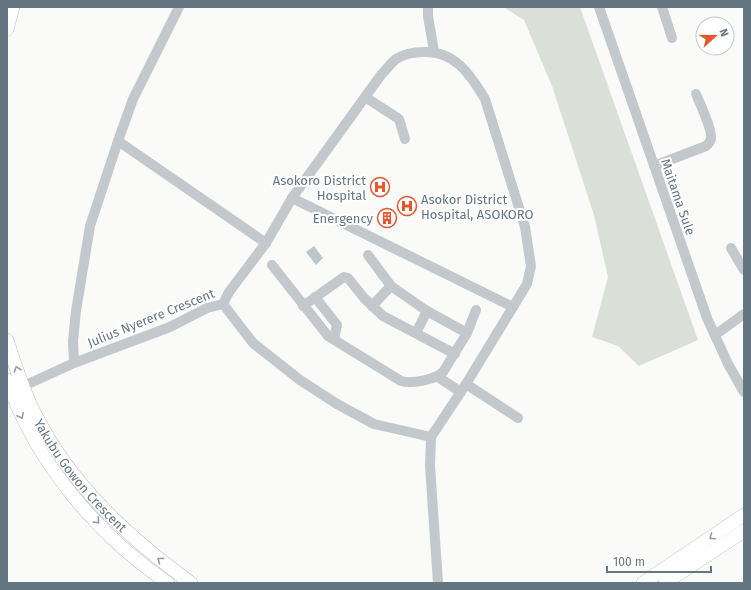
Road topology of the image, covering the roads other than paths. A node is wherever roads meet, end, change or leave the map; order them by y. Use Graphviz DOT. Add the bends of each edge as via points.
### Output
graph roads {
  1 [pos="180,7"];
  2 [pos="428,7"];
  3 [pos="599,7"];
  4 [pos="662,7"];
  5 [pos="672,38"];
  6 [pos="434,51"];
  7 [pos="696,94"];
  8 [pos="365,97"];
  9 [pos="405,139"];
  10 [pos="118,141"];
  11 [pos="654,166"];
  12 [pos="292,198"];
  13 [pos="266,243"];
  14 [pos="731,248"];
  15 [pos="368,255"];
  16 [pos="272,265"];
  17 [pos="744,270"];
  18 [pos="391,286"];
  19 [pos="315,297"];
  20 [pos="224,304"];
  21 [pos="303,306"];
  22 [pos="372,306"];
  23 [pos="513,308"];
  24 [pos="476,310"];
  25 [pos="427,311"];
  26 [pos="744,314"];
  27 [pos="416,333"];
  28 [pos="467,333"];
  29 [pos="715,335"];
  30 [pos="334,339"];
  31 [pos="7,340"];
  32 [pos="455,354"];
  33 [pos="74,363"];
  34 [pos="438,377"];
  35 [pos="14,386"];
  36 [pos="464,388"];
  37 [pos="744,392"];
  38 [pos="518,418"];
  39 [pos="431,437"];
  40 [pos="744,515"];
  41 [pos="744,531"];
  42 [pos="149,570"];
  43 [pos="158,583"];
  44 [pos="168,583"];
  45 [pos="191,583"];
  46 [pos="438,583"];
  47 [pos="643,583"];
  48 [pos="665,583"];
  1 -- 10 [label="street" via="133,99"];
  2 -- 6 [label="street"];
  3 -- 11 [label="street, Maitama Sule"];
  4 -- 5 [label="street"];
  6 -- 8 [label="street, Julius Nyerere Crescent" via="413,52 397,59"];
  6 -- 23 [label="street" via="447,55 460,66 485,98 523,220 531,266 527,284"];
  7 -- 11 [label="street" via="710,130 710,143"];
  8 -- 9 [label="street" via="399,119"];
  8 -- 12 [label="street, Julius Nyerere Crescent"];
  10 -- 13 [label="street"];
  10 -- 33 [label="street" via="86,245 74,333"];
  11 -- 29 [label="street, Maitama Sule"];
  12 -- 13 [label="street, Julius Nyerere Crescent"];
  12 -- 23 [label="street"];
  13 -- 20 [label="street, Julius Nyerere Crescent" via="229,292"];
  14 -- 17 [label="street"];
  15 -- 18 [label="street"];
  16 -- 21 [label="street"];
  18 -- 22 [label="street"];
  18 -- 25 [label="street"];
  19 -- 21 [label="street"];
  19 -- 22 [label="street" via="344,277 348,278"];
  19 -- 30 [label="street" via="337,325"];
  20 -- 33 [label="street, Julius Nyerere Crescent" via="207,308 170,327"];
  20 -- 39 [label="street" via="252,343 312,388 374,424"];
  21 -- 30 [label="street" via="328,336"];
  22 -- 27 [label="street" via="383,316"];
  23 -- 36 [label="street"];
  24 -- 28 [label="street"];
  25 -- 27 [label="street"];
  25 -- 28 [label="street"];
  26 -- 29 [label="street"];
  27 -- 32 [label="street"];
  28 -- 32 [label="street"];
  29 -- 37 [label="street, Maitama Sule"];
  30 -- 34 [label="street" via="401,382"];
  35 -- 31 [label="main road, Yakubu Gowon Crescent, one-way"];
  32 -- 34 [label="street"];
  33 -- 35 [label="street, Julius Nyerere Crescent"];
  34 -- 36 [label="street"];
  35 -- 42 [label="main road, Yakubu Gowon Crescent, one-way" via="30,432 50,464 75,498 123,548"];
  45 -- 35 [label="main road, Yakubu Gowon Crescent, one-way" via="141,545 91,497"];
  36 -- 38 [label="street"];
  36 -- 39 [label="street"];
  39 -- 46 [label="street" via="430,466"];
  40 -- 47 [label="main road, one-way"];
  41 -- 48 [label="main road"];
  42 -- 43 [label="main road"];
  42 -- 44 [label="main road, Yakubu Gowon Crescent"];
}
